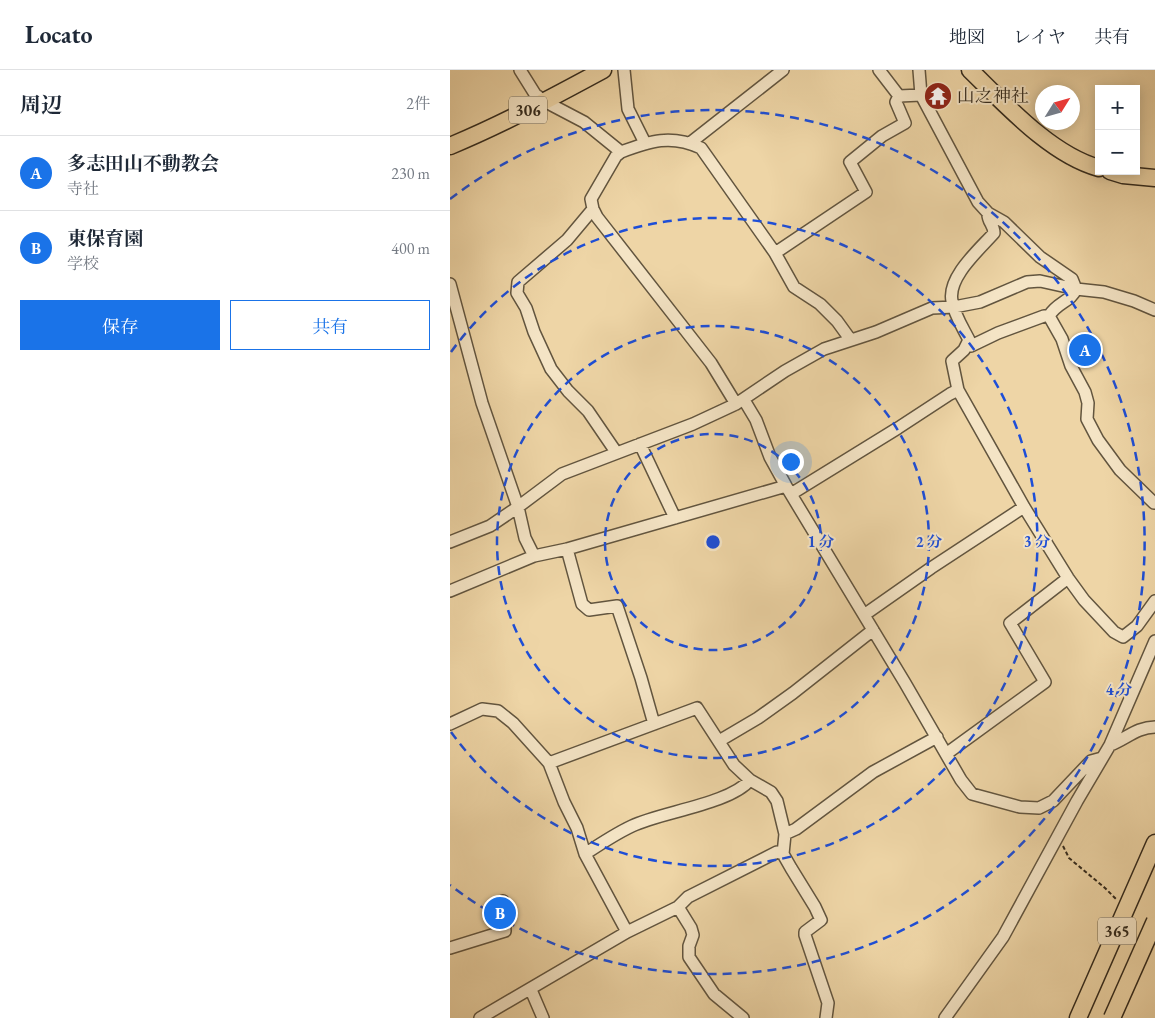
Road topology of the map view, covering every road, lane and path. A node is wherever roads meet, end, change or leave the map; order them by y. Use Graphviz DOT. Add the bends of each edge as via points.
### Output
graph roads {
  1 [pos="520,70"];
  2 [pos="603,70"];
  3 [pos="624,70"];
  4 [pos="783,70"];
  5 [pos="879,70"];
  6 [pos="919,70"];
  7 [pos="970,70"];
  8 [pos="921,95"];
  9 [pos="899,96"];
  10 [pos="544,102"];
  11 [pos="645,143"];
  12 [pos="690,143"];
  13 [pos="450,146"];
  14 [pos="621,152"];
  15 [pos="1095,166"];
  16 [pos="1123,175"];
  17 [pos="1155,178"];
  18 [pos="593,209"];
  19 [pos="988,213"];
  20 [pos="775,253"];
  21 [pos="450,284"];
  22 [pos="1076,289"];
  23 [pos="454,307"];
  24 [pos="954,307"];
  25 [pos="1155,310"];
  26 [pos="1049,316"];
  27 [pos="850,339"];
  28 [pos="967,344"];
  29 [pos="958,390"];
  30 [pos="740,402"];
  31 [pos="640,444"];
  32 [pos="616,452"];
  33 [pos="788,490"];
  34 [pos="1154,503"];
  35 [pos="518,507"];
  36 [pos="1024,507"];
  37 [pos="675,518"];
  38 [pos="450,542"];
  39 [pos="567,550"];
  40 [pos="534,556"];
  41 [pos="1068,578"];
  42 [pos="450,591"];
  43 [pos="1155,601"];
  44 [pos="864,615"];
  45 [pos="873,630"];
  46 [pos="1155,641"];
  47 [pos="450,724"];
  48 [pos="654,724"];
  49 [pos="1155,727"];
  50 [pos="936,737"];
  51 [pos="719,741"];
  52 [pos="1110,745"];
  53 [pos="946,754"];
  54 [pos="1102,758"];
  55 [pos="549,764"];
  56 [pos="750,780"];
  57 [pos="786,834"];
  58 [pos="1155,843"];
  59 [pos="1062,845"];
  60 [pos="585,854"];
  61 [pos="784,854"];
  62 [pos="503,901"];
  63 [pos="1119,901"];
  64 [pos="678,907"];
  65 [pos="1155,921"];
  66 [pos="627,932"];
  67 [pos="450,948"];
  68 [pos="531,990"];
  69 [pos="480,1018"];
  70 [pos="543,1018"];
  71 [pos="743,1018"];
  72 [pos="826,1018"];
  73 [pos="945,1018"];
  74 [pos="1078,1018"];
  75 [pos="1112,1018"];
  1 -- 10 [label="street"];
  2 -- 10 [label="highway, 306"];
  3 -- 11 [label="street" via="628,109"];
  4 -- 12 [label="street"];
  5 -- 9 [label="street"];
  6 -- 8 [label="street"];
  7 -- 15 [label="highway" via="1033,130 1066,153"];
  8 -- 9 [label="street"];
  8 -- 19 [label="street" via="978,202"];
  9 -- 20 [label="street" via="896,102 905,124 882,136 850,162 866,192"];
  10 -- 13 [label="highway, 306"];
  10 -- 14 [label="street" via="584,122"];
  11 -- 12 [label="street" via="657,140"];
  11 -- 14 [label="street"];
  12 -- 20 [label="street" via="701,148"];
  14 -- 18 [label="street" via="592,199"];
  16 -- 17 [label="highway"];
  18 -- 30 [label="street"];
  18 -- 32 [label="street" via="566,240 518,282 516,293 526,308 551,369 588,411"];
  19 -- 22 [label="street" via="1004,222 1040,256 1072,279"];
  19 -- 24 [label="street" via="994,233 963,267 954,285"];
  20 -- 27 [label="street" via="794,287 820,304"];
  21 -- 23 [label="street"];
  22 -- 24 [label="street" via="1040,281 1027,282 980,302"];
  22 -- 25 [label="street" via="1104,292"];
  22 -- 26 [label="street" via="1073,296 1054,308"];
  23 -- 35 [label="street" via="482,403"];
  24 -- 27 [label="street" via="932,308 876,332"];
  24 -- 28 [label="street" via="969,340"];
  26 -- 28 [label="street" via="971,346"];
  26 -- 34 [label="street" via="1085,392 1087,419 1098,440 1120,470"];
  27 -- 30 [label="street" via="793,366"];
  28 -- 29 [label="street" via="952,361"];
  29 -- 33 [label="street"];
  29 -- 36 [label="street"];
  30 -- 31 [label="street"];
  30 -- 33 [label="street" via="756,420 770,457"];
  31 -- 32 [label="street"];
  31 -- 37 [label="street"];
  32 -- 35 [label="street" via="562,474"];
  33 -- 37 [label="street"];
  33 -- 44 [label="street"];
  35 -- 38 [label="street" via="490,526"];
  35 -- 40 [label="street" via="525,538"];
  36 -- 41 [label="street"];
  36 -- 44 [label="street"];
  37 -- 39 [label="street"];
  39 -- 40 [label="street"];
  39 -- 48 [label="street" via="582,604 589,610 617,606"];
  40 -- 42 [label="street"];
  41 -- 43 [label="street" via="1084,600 1114,632 1123,637 1138,626"];
  41 -- 53 [label="street" via="1010,623 1045,682"];
  44 -- 45 [label="street"];
  45 -- 50 [label="street"];
  45 -- 51 [label="street" via="793,693"];
  46 -- 52 [label="street"];
  47 -- 55 [label="street" via="482,709 498,711"];
  48 -- 51 [label="street" via="697,708"];
  48 -- 55 [label="street"];
  49 -- 52 [label="street" via="1145,727"];
  50 -- 53 [label="street"];
  50 -- 57 [label="street" via="873,772"];
  51 -- 56 [label="street" via="734,765"];
  52 -- 54 [label="street"];
  53 -- 54 [label="street" via="972,794 1020,807 1039,808 1053,801 1091,761"];
  54 -- 73 [label="street" via="1003,937"];
  55 -- 60 [label="street"];
  56 -- 57 [label="street" via="771,792 777,801"];
  56 -- 60 [label="street" via="745,786 716,799 632,826"];
  57 -- 61 [label="street"];
  58 -- 74 [label="highway, 365"];
  59 -- 63 [label="path" via="1069,858"];
  60 -- 66 [label="street"];
  61 -- 64 [label="street" via="777,852 688,897"];
  61 -- 72 [label="street" via="820,920 805,935 828,1003"];
  62 -- 67 [label="street" via="505,931"];
  64 -- 66 [label="street"];
  64 -- 71 [label="street" via="693,935 689,957 714,994"];
  65 -- 75 [label="highway, bridge"];
  66 -- 68 [label="street"];
  68 -- 69 [label="street"];
  68 -- 70 [label="street"];
}
